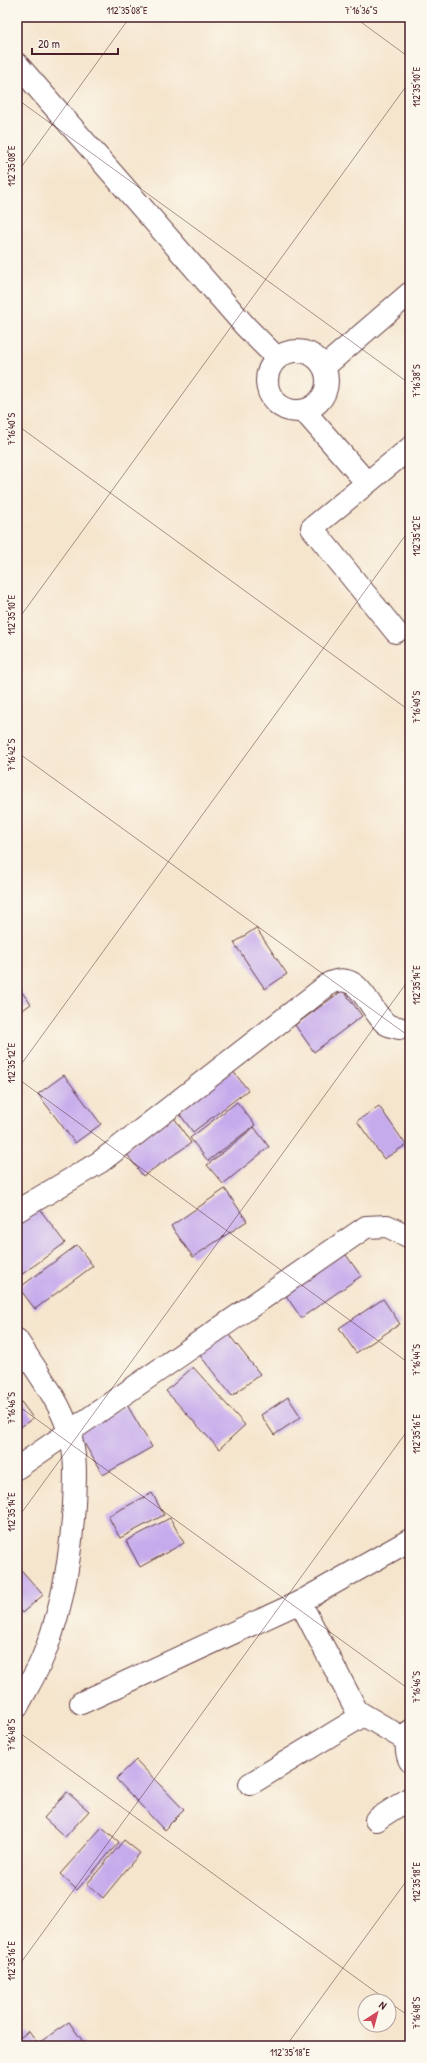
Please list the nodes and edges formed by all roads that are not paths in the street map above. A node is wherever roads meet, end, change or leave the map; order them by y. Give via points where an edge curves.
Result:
1 (17, 64) edge
2 (410, 293) edge
3 (277, 358) junction
4 (324, 367) junction
5 (304, 411) junction
6 (410, 448) edge
7 (367, 483) junction
8 (396, 632) dead end
9 (399, 1028) dead end
10 (17, 1211) edge
11 (410, 1237) edge
12 (17, 1340) edge
13 (69, 1431) junction
14 (17, 1468) edge
15 (410, 1540) edge
16 (300, 1602) junction
17 (81, 1703) dead end
18 (17, 1707) edge
19 (362, 1716) junction
20 (409, 1744) edge
21 (250, 1784) dead end
22 (410, 1798) edge
23 (376, 1820) dead end

1 - 3 street via 246,327
2 - 4 street
3 - 4 street via 289,351 302,351 315,357
3 - 5 street via 269,369 266,382 270,395 278,406 291,411
4 - 5 street via 327,380 324,394 317,404
5 - 7 street
6 - 7 street
7 - 8 street via 312,528
9 - 10 street via 385,1023 353,982 340,979 330,983 100,1162
11 - 13 street via 387,1226 366,1227
12 - 13 street via 60,1410
13 - 14 street
13 - 18 street via 75,1455 75,1474 72,1533 62,1598 40,1663
15 - 16 street
16 - 17 street
16 - 19 street via 352,1705
19 - 20 street
19 - 21 street
22 - 23 street

